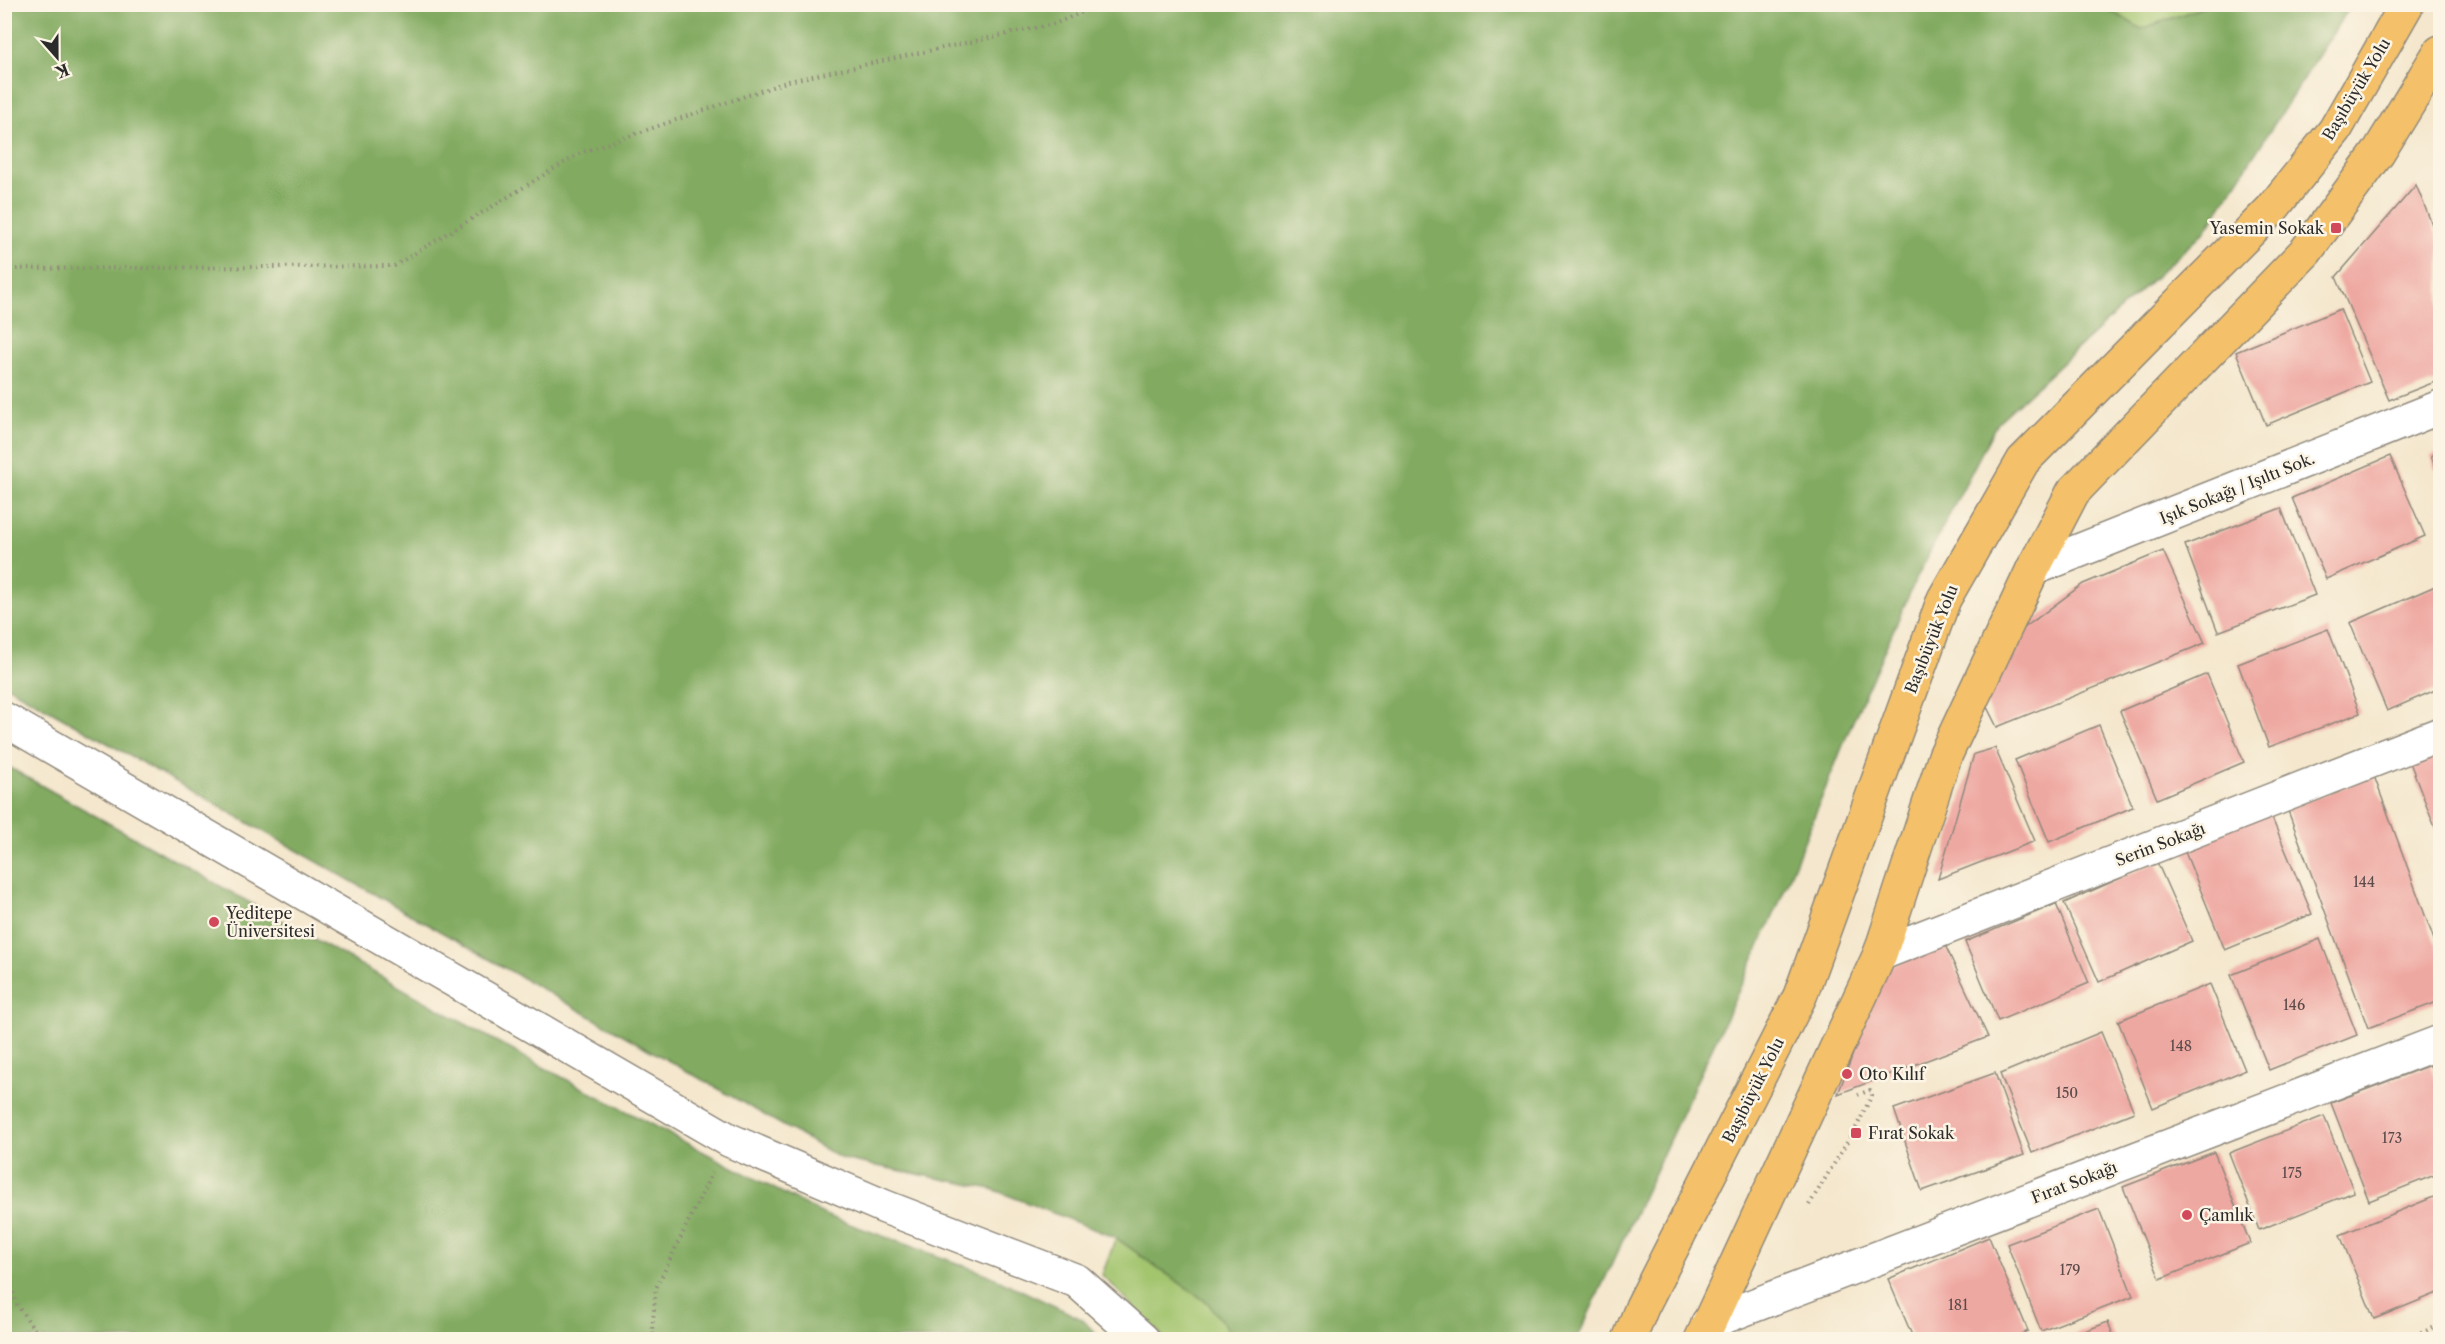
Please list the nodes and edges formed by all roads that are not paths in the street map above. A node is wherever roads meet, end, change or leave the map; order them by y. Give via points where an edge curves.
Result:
1 (2407, 4) edge
2 (2440, 52) edge
3 (2440, 407) edge
4 (2033, 569) junction
5 (4, 719) edge
6 (2440, 734) edge
7 (1880, 954) junction
8 (2440, 1042) edge
9 (1704, 1331) edge
10 (1143, 1340) edge
11 (1629, 1340) edge

1 - 11 main road, Başıbüyük Yolu via 2335,130 2271,210 2017,471 1944,599 1800,996 1642,1307
2 - 4 main road via 2378,153 2306,251 2073,492
3 - 4 street, Işık Sokağı / Işıltı Sok.
4 - 7 main road via 1945,756
5 - 10 street via 729,1140 885,1207 1077,1281
6 - 7 street, Serin Sokağı
7 - 9 main road
8 - 9 street, Fırat Sokağı

